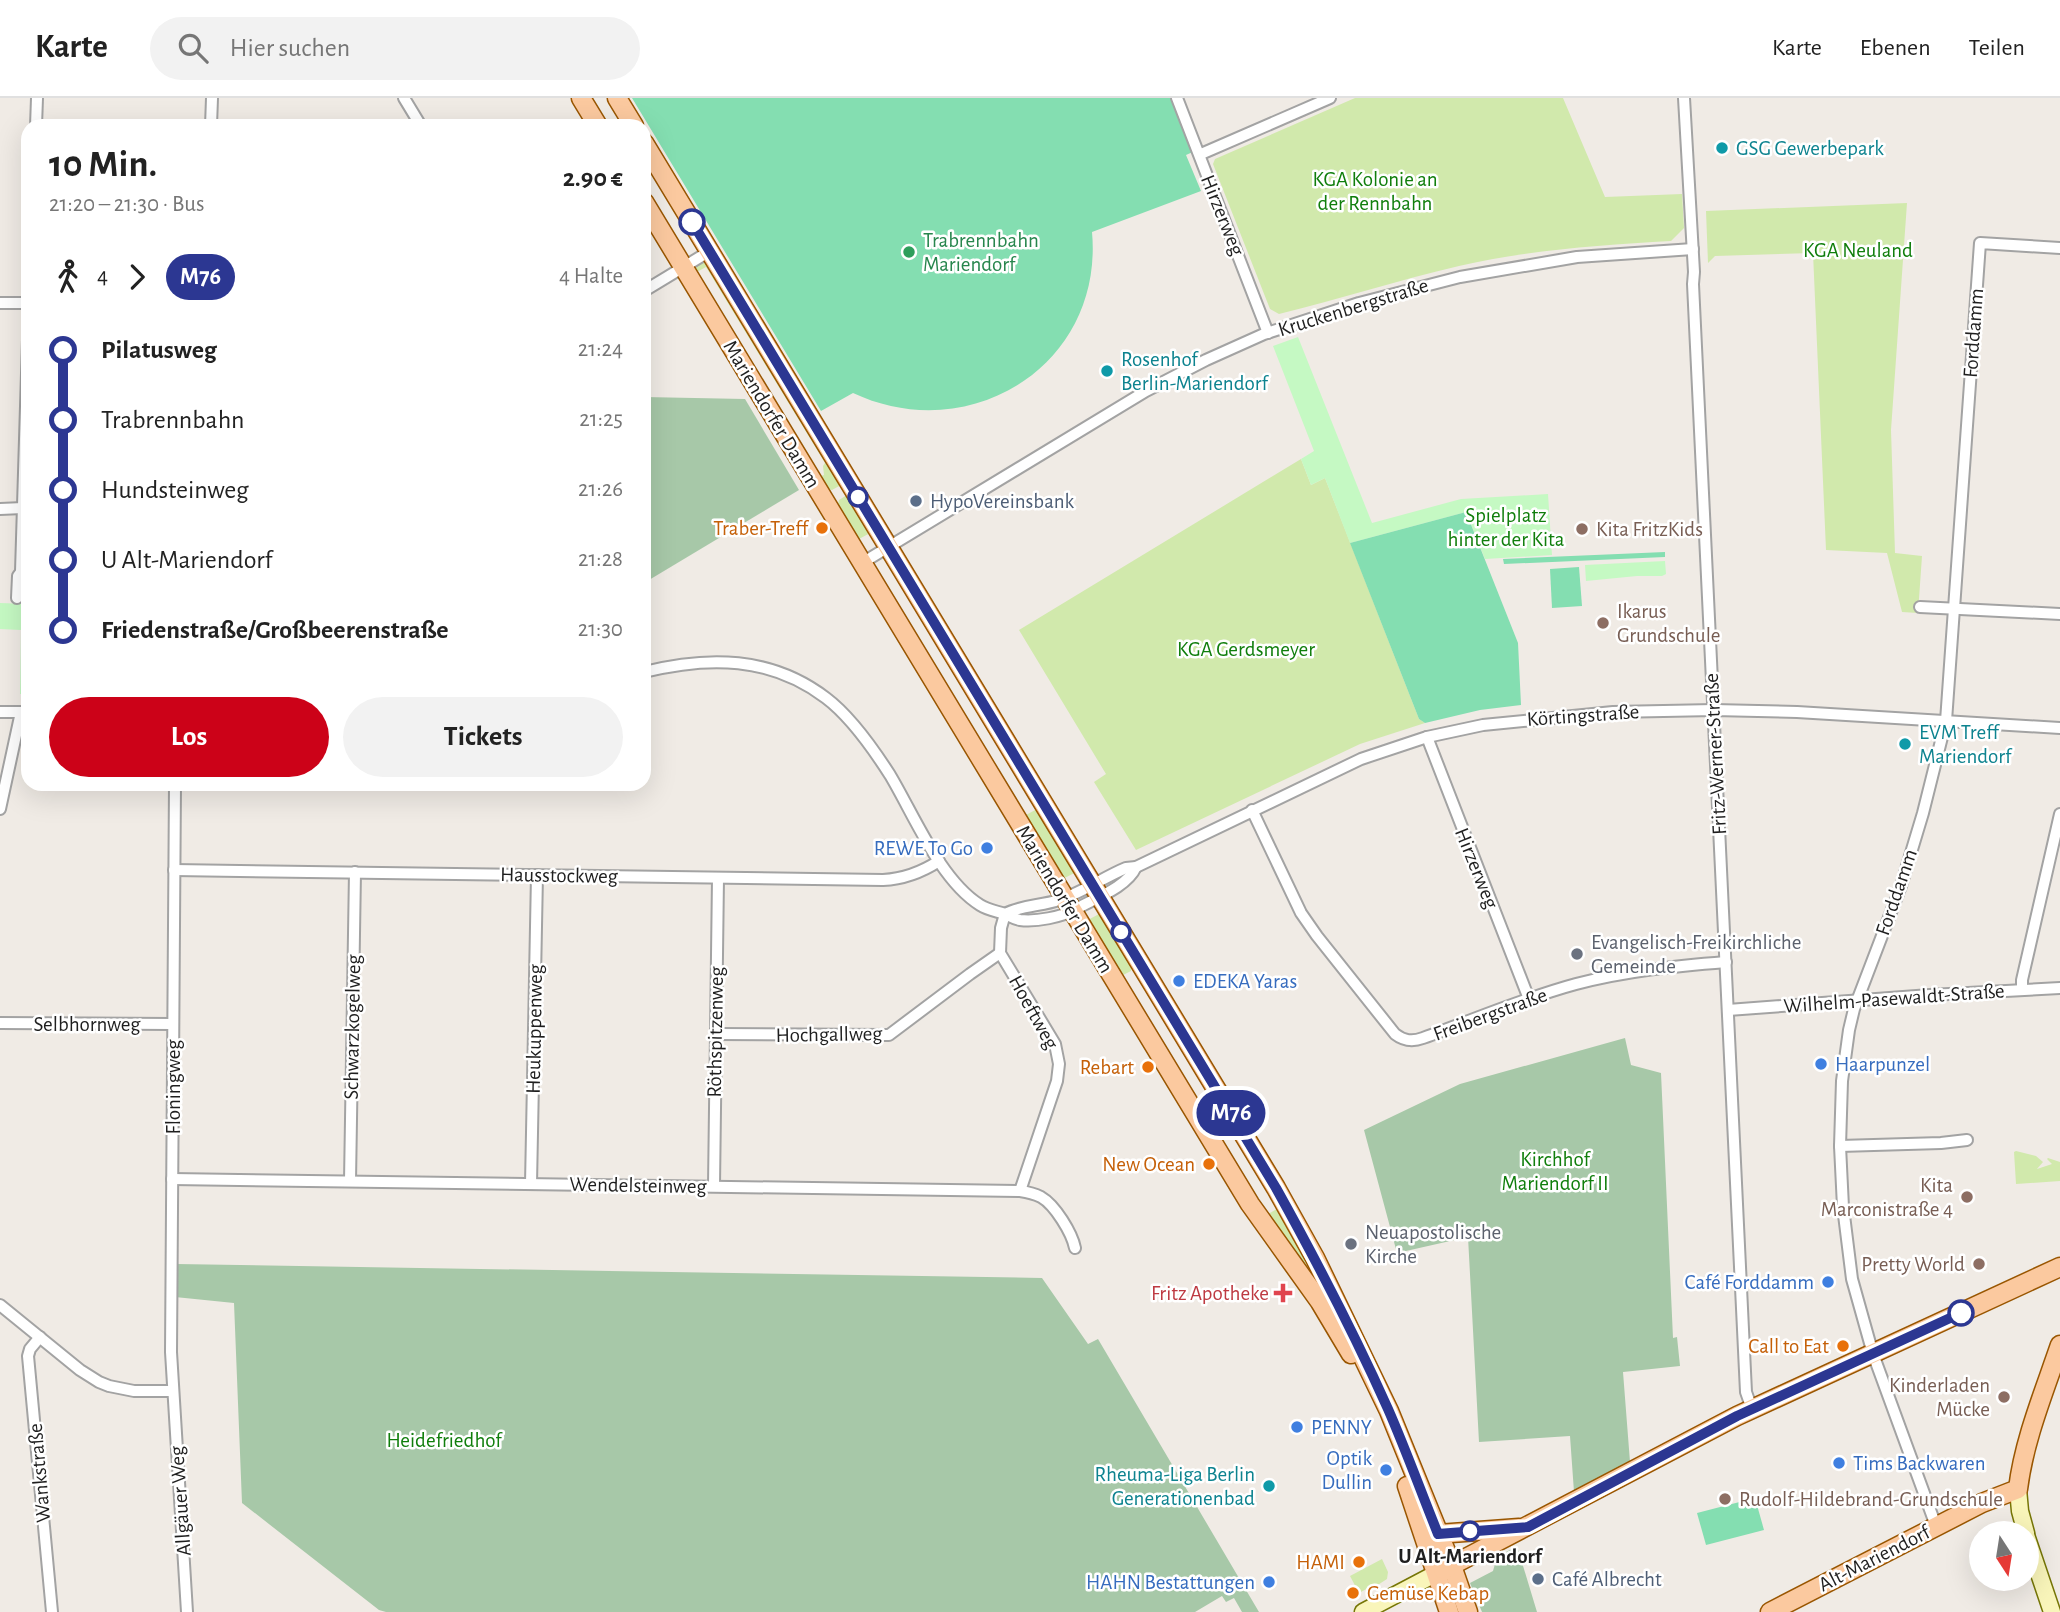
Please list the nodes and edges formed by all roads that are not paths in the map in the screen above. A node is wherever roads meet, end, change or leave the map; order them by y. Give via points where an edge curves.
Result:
1 (37, 98) edge
2 (212, 98) edge
3 (404, 98) edge
4 (581, 98) edge
5 (617, 98) edge
6 (1177, 98) edge
7 (1330, 98) edge
8 (1684, 98) edge
9 (36, 119) edge
10 (211, 119) edge
11 (417, 119) edge
12 (594, 119) edge
13 (630, 119) edge
14 (651, 154) edge
15 (1200, 154) junction
16 (651, 214) edge
17 (2060, 248) edge
18 (1693, 249) junction
19 (710, 251) junction
20 (683, 267) junction
21 (651, 287) edge
22 (0, 303) edge
23 (21, 303) edge
24 (1268, 333) junction
25 (21, 508) edge
26 (0, 509) edge
27 (888, 547) junction
28 (862, 563) junction
29 (21, 573) edge
30 (17, 597) dead end
31 (1920, 607) dead end
32 (1953, 608) junction
33 (2060, 614) edge
34 (651, 670) edge
35 (1714, 710) junction
36 (0, 712) edge
37 (21, 712) edge
38 (1946, 721) junction
39 (21, 724) edge
40 (2060, 728) edge
41 (1427, 737) junction
42 (175, 791) edge
43 (0, 809) edge
44 (1252, 810) junction
45 (2060, 814) edge
46 (940, 861) junction
47 (174, 870) junction
48 (355, 872) junction
49 (537, 875) junction
50 (718, 878) junction
51 (1096, 890) junction
52 (1068, 905) junction
53 (1005, 914) junction
54 (1000, 953) junction
55 (1726, 962) junction
56 (2060, 988) edge
57 (2022, 990) junction
58 (1529, 999) junction
59 (1857, 1000) junction
60 (1728, 1010) junction
61 (0, 1023) edge
62 (173, 1024) junction
63 (716, 1034) junction
64 (1967, 1140) dead end
65 (1840, 1146) junction
66 (172, 1179) junction
67 (350, 1181) junction
68 (531, 1184) junction
69 (714, 1186) junction
70 (1020, 1191) junction
71 (1075, 1248) dead end
72 (2060, 1267) edge
73 (0, 1305) edge
74 (40, 1337) junction
75 (2060, 1345) edge
76 (1873, 1353) junction
77 (172, 1391) junction
78 (1752, 1409) junction
79 (2018, 1489) junction
80 (2023, 1521) edge
81 (1936, 1526) junction
82 (1528, 1527) junction
83 (1438, 1534) junction
84 (1444, 1570) junction
85 (2039, 1573) edge
86 (52, 1612) edge
87 (187, 1612) edge
88 (1363, 1612) edge
89 (1449, 1612) edge
90 (1468, 1612) edge
91 (1770, 1612) edge
92 (2052, 1612) edge

1 - 9 street
2 - 10 street
3 - 11 street
4 - 12 main road
5 - 13 main road
6 - 15 street, Hirzerweg
7 - 15 street
8 - 18 street, Fritz-Werner-Straße
14 - 19 main road, Mariendorfer Damm
15 - 24 street, Hirzerweg
16 - 20 main road, Mariendorfer Damm
17 - 32 street, Forddamm via 1980,243
18 - 24 street, Kruckenbergstraße via 1591,255 1486,272 1414,288
18 - 35 street, Fritz-Werner-Straße
19 - 20 street
19 - 27 main road, Mariendorfer Damm
20 - 21 street
20 - 28 main road, Mariendorfer Damm
22 - 23 street
24 - 27 street, Kruckenbergstraße via 1146,391
25 - 26 street
27 - 28 street, Kruckenbergstraße
27 - 51 main road, Mariendorfer Damm
28 - 52 main road, Mariendorfer Damm
29 - 30 street
31 - 32 street
32 - 33 street
32 - 38 street, Forddamm
34 - 46 street via 703,661 739,662 806,684 839,709 877,756
35 - 38 street, Körtingstraße
35 - 41 street, Körtingstraße via 1523,719
35 - 55 street, Fritz-Werner-Straße
36 - 37 street
38 - 40 street, Körtingstraße
38 - 59 street, Forddamm via 1901,886
39 - 43 street
41 - 44 street, Körtingstraße via 1361,759
41 - 58 street, Hirzerweg
42 - 47 street, Floningweg
44 - 51 street, Körtingstraße via 1136,867 1132,876
44 - 58 street, Freibergstraße via 1301,913 1399,1037 1416,1041
45 - 57 street
46 - 50 street, Hausstockweg via 891,880
46 - 53 street via 970,897
47 - 48 street, Hausstockweg
47 - 62 street, Floningweg
48 - 49 street, Hausstockweg
48 - 67 street, Schwarzkogelweg
49 - 50 street, Hausstockweg
49 - 68 street, Heukuppenweg
50 - 63 street, Röthspitzenweg
51 - 52 street, Körtingstraße
51 - 83 main road, Mariendorfer Damm via 1315,1258 1389,1411
52 - 53 street, Körtingstraße via 1041,904
52 - 84 main road, Mariendorfer Damm via 1250,1204 1346,1345
53 - 54 street, Hoeftweg
54 - 63 street, Hochgallweg via 889,1035
54 - 70 street, Hoeftweg via 1055,1044 1059,1064
55 - 58 street, Freibergstraße via 1625,973
55 - 60 street, Fritz-Werner-Straße
56 - 57 street, Wilhelm-Pasewaldt-Straße
57 - 59 street, Wilhelm-Pasewaldt-Straße
59 - 60 street, Wilhelm-Pasewaldt-Straße
59 - 65 street, Forddamm via 1842,1081
60 - 78 street, Fritz-Werner-Straße via 1747,1398
61 - 62 street, Selbhornweg
62 - 66 street, Floningweg
63 - 69 street, Röthspitzenweg
64 - 65 street
65 - 76 street, Forddamm via 1852,1279
66 - 67 street, Wendelsteinweg
66 - 77 street, Floningweg
67 - 68 street, Wendelsteinweg
68 - 69 street, Wendelsteinweg
69 - 70 street, Wendelsteinweg
70 - 71 street, Wendelsteinweg via 1040,1196 1051,1205
72 - 76 main road
73 - 74 street
74 - 77 street via 80,1370 109,1386
74 - 86 street, Wankstraße via 29,1356
75 - 79 main road via 2029,1435
76 - 78 main road
76 - 81 street, Forddamm
77 - 87 street, Allgäuer Weg
78 - 82 main road
79 - 80 main road
79 - 81 main road, Alt-Mariendorf
81 - 91 main road, Alt-Mariendorf
82 - 83 main road
82 - 84 main road
83 - 84 main road, Mariendorfer Damm
84 - 88 main road
84 - 89 main road, Mariendorfer Damm
84 - 90 main road, Mariendorfer Damm
85 - 92 main road

